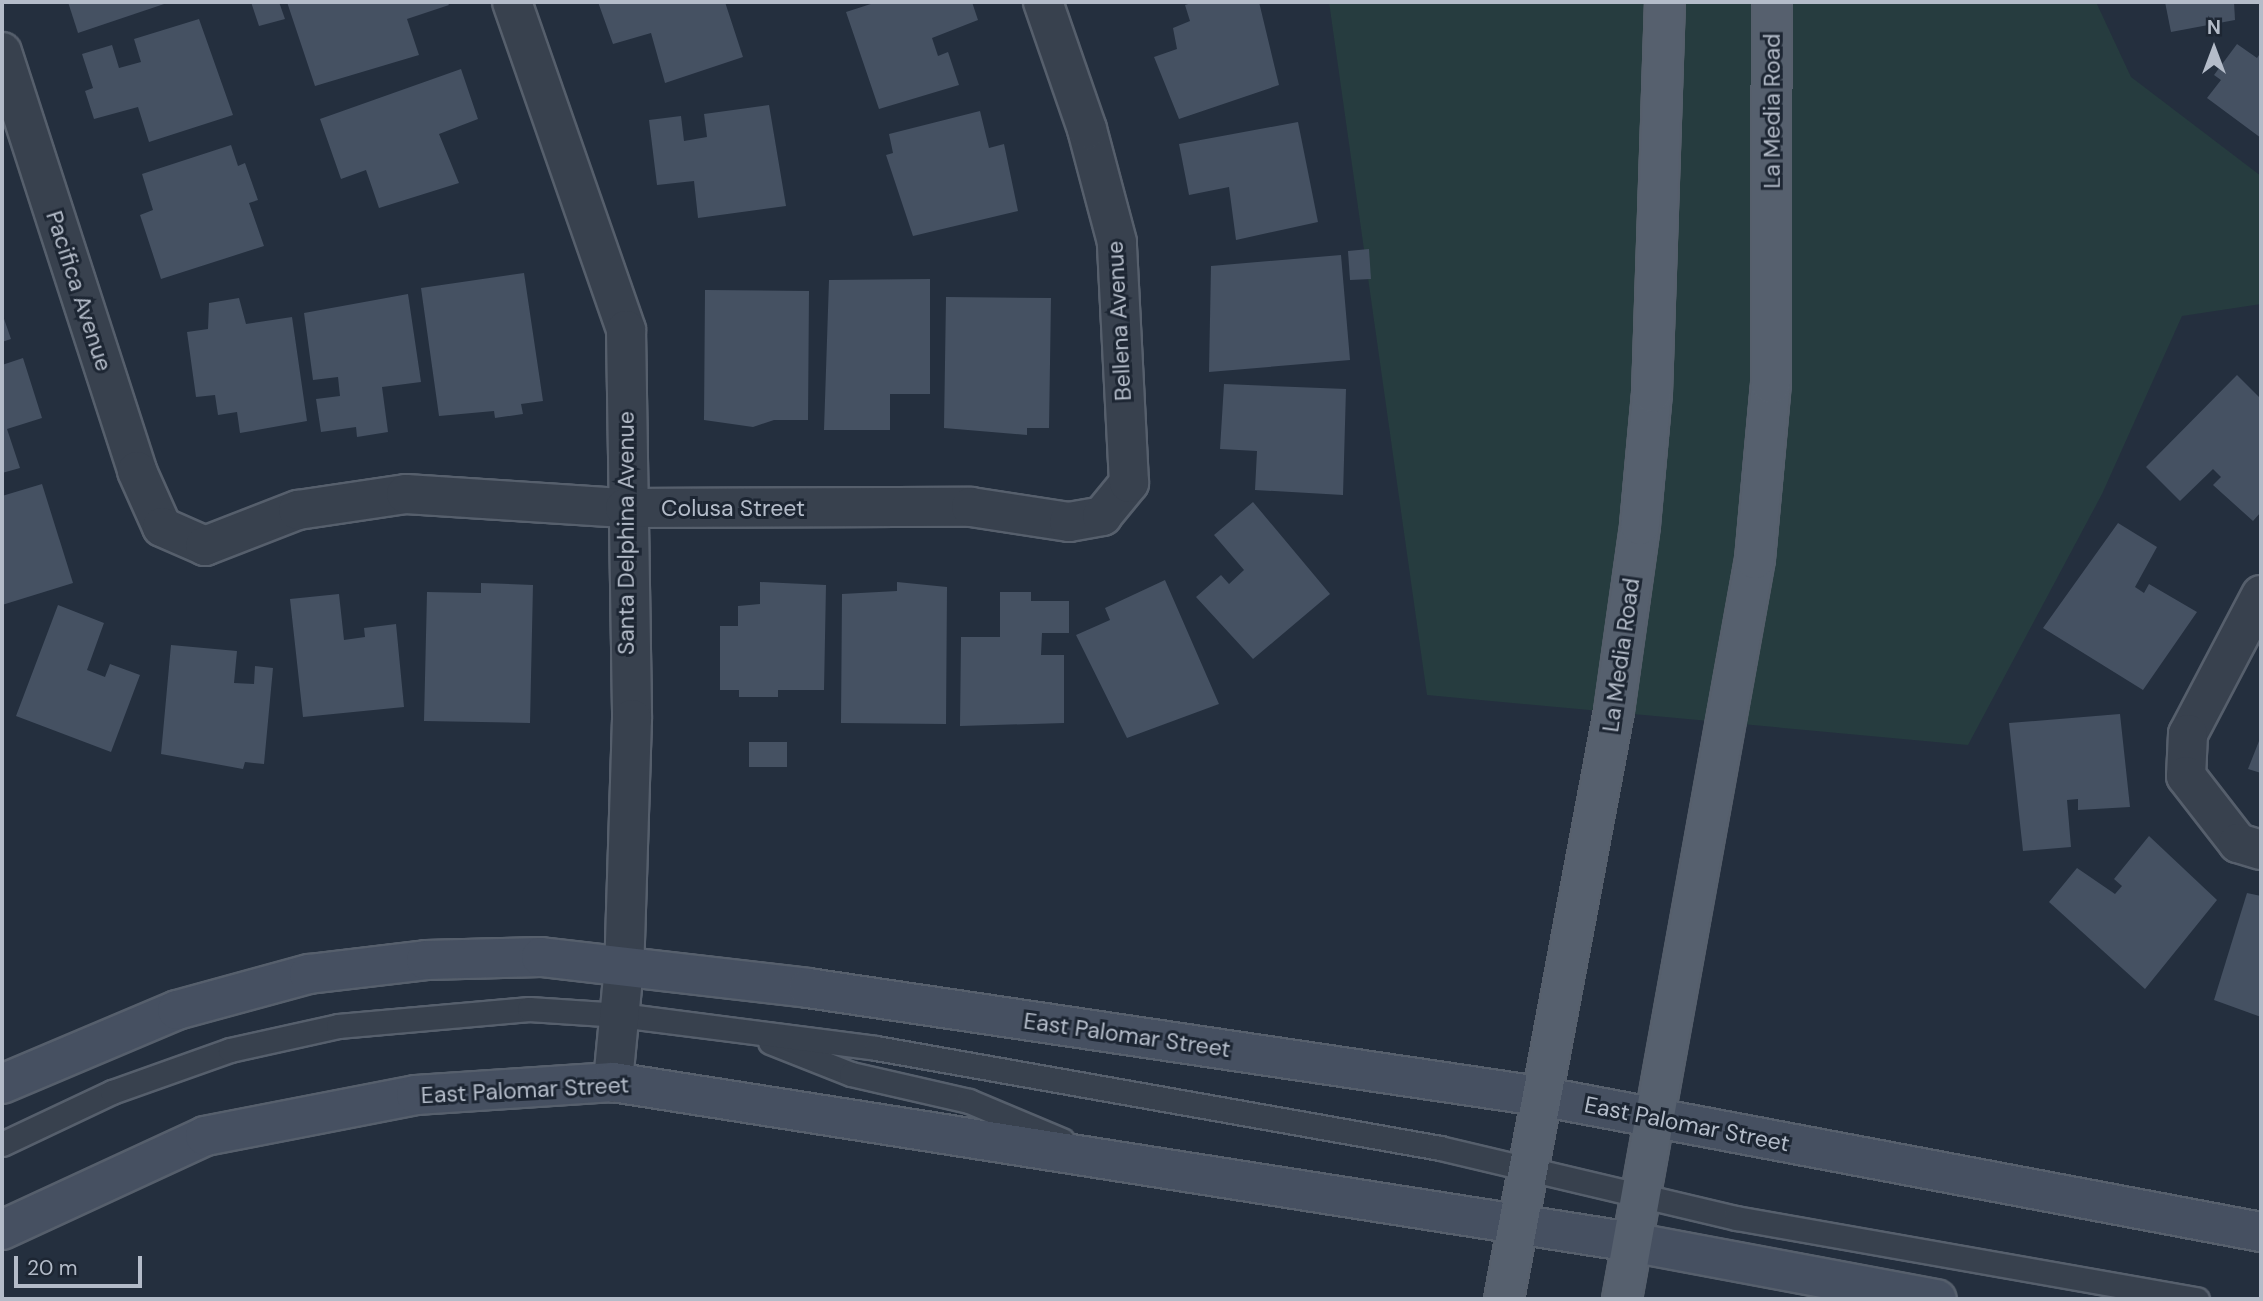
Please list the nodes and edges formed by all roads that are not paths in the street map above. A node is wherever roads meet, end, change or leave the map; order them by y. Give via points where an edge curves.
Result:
1 (512, 2) edge
2 (1043, 2) edge
3 (1665, 2) edge
4 (1772, 2) edge
5 (2, 52) edge
6 (1129, 483) joint
7 (625, 508) junction
8 (162, 527) joint
9 (2261, 595) edge
10 (2261, 850) edge
11 (624, 967) junction
12 (620, 1014) junction
13 (738, 1029) junction
14 (612, 1082) junction
15 (2, 1084) edge
16 (1545, 1097) junction
17 (1657, 1119) junction
18 (2, 1144) edge
19 (1118, 1163) junction
20 (1529, 1169) junction
21 (1641, 1196) junction
22 (1516, 1224) junction
23 (2, 1230) edge
24 (2261, 1232) edge
25 (1631, 1242) junction
26 (1504, 1299) edge
27 (1622, 1299) edge
28 (1937, 1299) edge
29 (2197, 1299) edge

1 - 7 street, Santa Delphina Avenue via 626,330
2 - 6 street, Bellena Avenue via 1087,129 1116,242
3 - 16 main road, La Media Road via 1653,379 1640,525 1615,711
4 - 17 main road, La Media Road via 1771,384 1755,559
5 - 8 street, Pacifica Avenue via 137,471
6 - 7 street, Colusa Street via 1102,516 1069,522 971,507
7 - 8 street, Colusa Street via 406,494 298,510 205,546
7 - 11 street, Santa Delphina Avenue via 632,719
9 - 10 street via 2188,734 2186,776 2238,842
11 - 12 street, Santa Delphina Avenue
11 - 15 main road, East Palomar Street via 541,957 452,960 309,974 177,1010
11 - 16 main road, East Palomar Street
12 - 13 lane
12 - 14 street, Santa Delphina Avenue
12 - 18 lane via 529,1009 324,1029 217,1054 112,1092
13 - 19 lane via 850,1074 969,1101
13 - 20 lane via 903,1052
14 - 19 main road, East Palomar Street
14 - 23 main road, East Palomar Street via 416,1095 205,1136
16 - 17 main road, East Palomar Street
16 - 20 main road, La Media Road
17 - 21 main road, La Media Road
17 - 24 main road, East Palomar Street
19 - 22 main road, East Palomar Street
20 - 21 lane
20 - 22 main road, La Media Road
21 - 25 main road, La Media Road
21 - 29 lane
22 - 25 main road, East Palomar Street
22 - 26 main road, La Media Road
25 - 27 main road, La Media Road
25 - 28 main road, East Palomar Street

